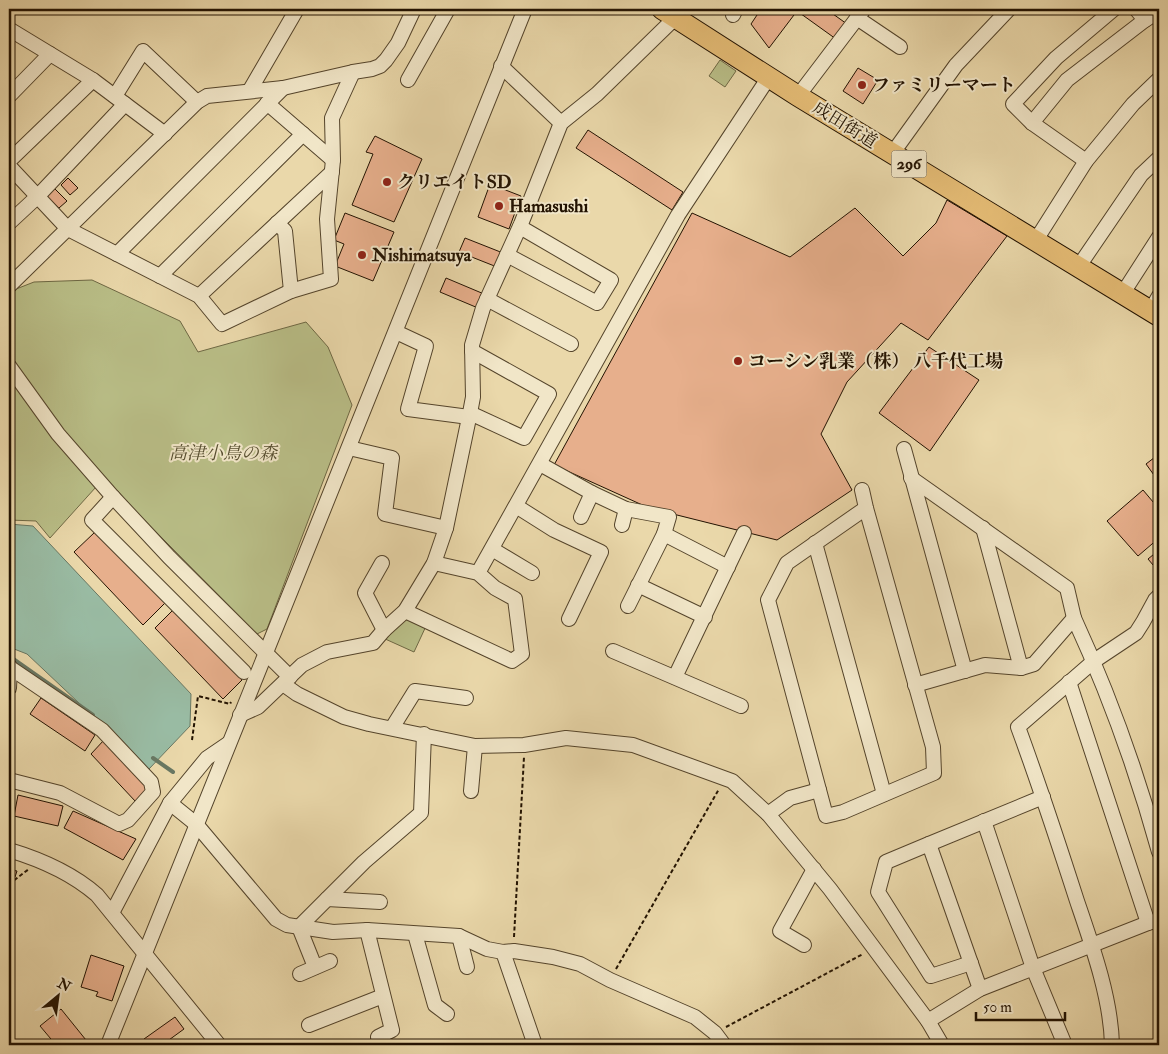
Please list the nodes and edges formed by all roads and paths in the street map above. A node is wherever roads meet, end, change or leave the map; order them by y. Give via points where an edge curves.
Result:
1 (297, 9) edge
2 (414, 9) edge
3 (448, 9) edge
4 (525, 9) edge
5 (1009, 9) edge
6 (1114, 9) edge
7 (1136, 9) edge
8 (1159, 11) edge
9 (668, 13) edge
10 (861, 13) edge
11 (1146, 20) junction
12 (9, 30) edge
13 (900, 47) dead end
14 (50, 54) junction
15 (501, 66) junction
16 (353, 72) junction
17 (769, 77) junction
18 (1159, 79) edge
19 (93, 80) junction
20 (408, 80) dead end
21 (283, 88) junction
22 (250, 90) junction
23 (9, 96) edge
24 (798, 96) junction
25 (120, 100) junction
26 (197, 102) junction
27 (267, 104) junction
28 (561, 123) junction
29 (1032, 123) junction
30 (165, 134) junction
31 (303, 134) junction
32 (892, 154) junction
33 (1159, 158) edge
34 (9, 161) edge
35 (1086, 161) junction
36 (9, 166) edge
37 (332, 166) junction
38 (37, 197) junction
39 (9, 223) edge
40 (277, 224) junction
41 (520, 227) junction
42 (68, 229) junction
43 (1159, 238) edge
44 (1036, 240) junction
45 (117, 254) junction
46 (507, 255) junction
47 (1079, 266) junction
48 (160, 276) junction
49 (9, 286) edge
50 (292, 291) junction
51 (1122, 293) junction
52 (199, 296) junction
53 (487, 299) junction
54 (1156, 308) edge
55 (396, 332) junction
56 (571, 344) dead end
57 (472, 351) junction
58 (9, 366) edge
59 (470, 415) junction
60 (349, 448) junction
61 (904, 449) dead end
62 (540, 464) junction
63 (911, 478) junction
64 (862, 490) dead end
65 (592, 493) junction
66 (113, 497) junction
67 (516, 506) junction
68 (626, 508) junction
69 (866, 508) junction
70 (582, 517) dead end
71 (622, 526) dead end
72 (446, 528) junction
73 (983, 528) junction
74 (744, 533) dead end
75 (664, 534) junction
76 (815, 544) junction
77 (492, 549) junction
78 (382, 563) dead end
79 (434, 563) junction
80 (728, 567) junction
81 (478, 573) junction
82 (532, 573) dead end
83 (638, 585) junction
84 (1159, 596) edge
85 (628, 606) dead end
86 (405, 611) junction
87 (705, 617) junction
88 (1074, 618) junction
89 (569, 619) dead end
90 (384, 630) junction
91 (613, 651) dead end
92 (265, 654) junction
93 (1094, 661) junction
94 (9, 667) edge
95 (1021, 668) junction
96 (965, 671) junction
97 (244, 672) dead end
98 (675, 677) junction
99 (286, 680) junction
100 (1069, 682) junction
101 (915, 685) junction
102 (9, 688) edge
103 (235, 697) dead end
104 (466, 698) dead end
105 (741, 706) dead end
106 (240, 715) junction
107 (392, 728) junction
108 (424, 734) junction
109 (192, 740) dead end
110 (229, 743) junction
111 (524, 745) junction
112 (475, 746) junction
113 (726, 778) junction
114 (9, 780) edge
115 (819, 790) junction
116 (472, 791) dead end
117 (884, 794) junction
118 (1043, 797) junction
119 (170, 803) junction
120 (768, 814) junction
121 (984, 821) junction
122 (196, 824) junction
123 (929, 844) junction
124 (9, 850) edge
125 (1159, 852) edge
126 (40, 862) junction
127 (814, 869) junction
128 (9, 884) edge
129 (327, 899) junction
130 (380, 902) dead end
131 (112, 913) junction
132 (1154, 922) edge
133 (299, 927) junction
134 (367, 930) junction
135 (414, 934) junction
136 (459, 936) junction
137 (804, 945) dead end
138 (1092, 945) junction
139 (874, 948) junction
140 (508, 951) junction
141 (145, 954) junction
142 (330, 961) dead end
143 (971, 963) junction
144 (315, 967) junction
145 (467, 967) dead end
146 (1033, 968) junction
147 (300, 974) dead end
148 (610, 980) junction
149 (980, 989) junction
150 (383, 996) junction
151 (447, 1014) dead end
152 (928, 1021) junction
153 (308, 1026) dead end
154 (715, 1033) junction
155 (378, 1037) dead end
156 (108, 1045) edge
157 (219, 1045) edge
158 (535, 1045) edge
159 (724, 1045) edge
160 (942, 1045) edge
161 (1064, 1045) edge
162 (1112, 1045) edge

1 - 22 street
2 - 16 street via 386,60 372,69
3 - 20 street
4 - 15 street
5 - 32 street via 956,65
6 - 29 street via 1056,58 1013,104
7 - 11 street
8 - 11 street
9 - 17 highway, 成田街道 / 296
9 - 28 street via 597,94
10 - 13 street
10 - 24 street
11 - 29 street via 1067,80
12 - 14 street
14 - 19 street
14 - 23 street
15 - 28 street
15 - 55 street
16 - 21 street
16 - 37 street via 332,118
17 - 24 highway, 成田街道 / 296
17 - 62 street via 678,215
18 - 35 street via 1133,104
19 - 25 street
19 - 34 street
21 - 22 street
21 - 27 street
22 - 26 street via 207,96
24 - 32 highway, 成田街道 / 296
25 - 26 street via 143,51
25 - 30 street
25 - 38 street
26 - 30 street
27 - 31 street
27 - 45 street
28 - 41 street
29 - 35 street
30 - 42 street
31 - 37 street
31 - 48 street
32 - 44 highway, 成田街道 / 296
33 - 47 street via 1141,174
35 - 44 street
36 - 38 street
37 - 40 street
37 - 50 street via 327,219 331,279
38 - 39 street
38 - 42 street
40 - 50 street via 285,231
40 - 52 street
41 - 46 street
41 - 46 street via 611,280 597,303
42 - 45 street
42 - 49 street
43 - 51 street
44 - 47 highway, 成田街道 / 296
45 - 48 street
46 - 53 street
47 - 51 highway, 成田街道 / 296
48 - 52 street
50 - 52 street via 222,324
51 - 54 highway, 成田街道 / 296
53 - 56 street
53 - 57 street
55 - 59 street via 426,346 408,409
55 - 60 street
57 - 59 street
57 - 59 street via 549,394 524,438
58 - 66 street via 58,434
59 - 72 street
60 - 72 street via 392,458 385,514
60 - 92 street
61 - 63 street
62 - 65 street
62 - 67 street
63 - 73 street
63 - 96 street
64 - 69 street
65 - 68 street
65 - 70 street
66 - 92 street
66 - 97 street via 92,520
67 - 77 street
67 - 89 street via 554,530 601,552
68 - 71 street
68 - 75 street via 669,517
69 - 76 street
69 - 101 street
72 - 79 street
73 - 88 street via 1067,588
73 - 95 street
74 - 80 street
75 - 80 street
75 - 83 street
76 - 115 street via 787,563 768,600
76 - 117 street
77 - 81 street
77 - 82 street
78 - 90 street via 366,593
79 - 81 street
79 - 86 street
80 - 87 street
81 - 86 street via 515,599 522,654 512,660
83 - 85 street
83 - 87 street
84 - 93 street via 1136,633
86 - 90 street
87 - 98 street
88 - 93 street
88 - 95 street via 1034,664
90 - 99 street via 373,643 327,652 302,665
91 - 98 street
92 - 99 street
92 - 106 street
93 - 100 street
93 - 125 street via 1144,797
94 - 102 street
94 - 114 street via 102,730 151,782 153,792 128,820 119,824 60,793
95 - 96 street via 985,665
96 - 101 street
98 - 105 street
99 - 106 street via 258,707
99 - 107 street via 297,694 344,717
100 - 118 street via 1018,727
100 - 132 street
101 - 117 street via 933,747 934,774
103 - 109 path via 230,704 198,696
104 - 107 street via 415,691
106 - 110 street
107 - 108 street
108 - 112 street
108 - 129 street via 421,813
110 - 119 street via 207,758
110 - 122 street
111 - 112 street
111 - 113 street via 566,738 633,745
111 - 140 path
112 - 116 street
113 - 120 street
113 - 148 path
115 - 117 street via 826,816
115 - 120 street via 790,798
118 - 121 street
118 - 138 street
119 - 122 street
119 - 131 street
120 - 127 street
121 - 123 street
121 - 146 street
122 - 133 street via 276,919
122 - 141 street
123 - 143 street
123 - 143 street via 886,862 878,892 931,976
124 - 126 street
126 - 128 path
126 - 131 street via 88,887
127 - 137 street via 780,931
127 - 139 street
129 - 130 street
129 - 133 street
131 - 141 street
132 - 138 street
133 - 134 street via 333,932
133 - 144 street
134 - 135 street
134 - 150 street
135 - 136 street
135 - 151 street via 436,1005
136 - 140 street via 487,949
136 - 145 street
138 - 146 street
138 - 162 street via 1112,1023
139 - 152 street
139 - 154 path
140 - 148 street via 580,964
140 - 158 street
141 - 156 street
141 - 157 street
142 - 144 street
143 - 149 street
144 - 147 street
146 - 149 street
146 - 161 street
148 - 154 street via 695,1017
149 - 152 street
150 - 153 street
150 - 155 street via 392,1030
152 - 160 street
154 - 159 street

